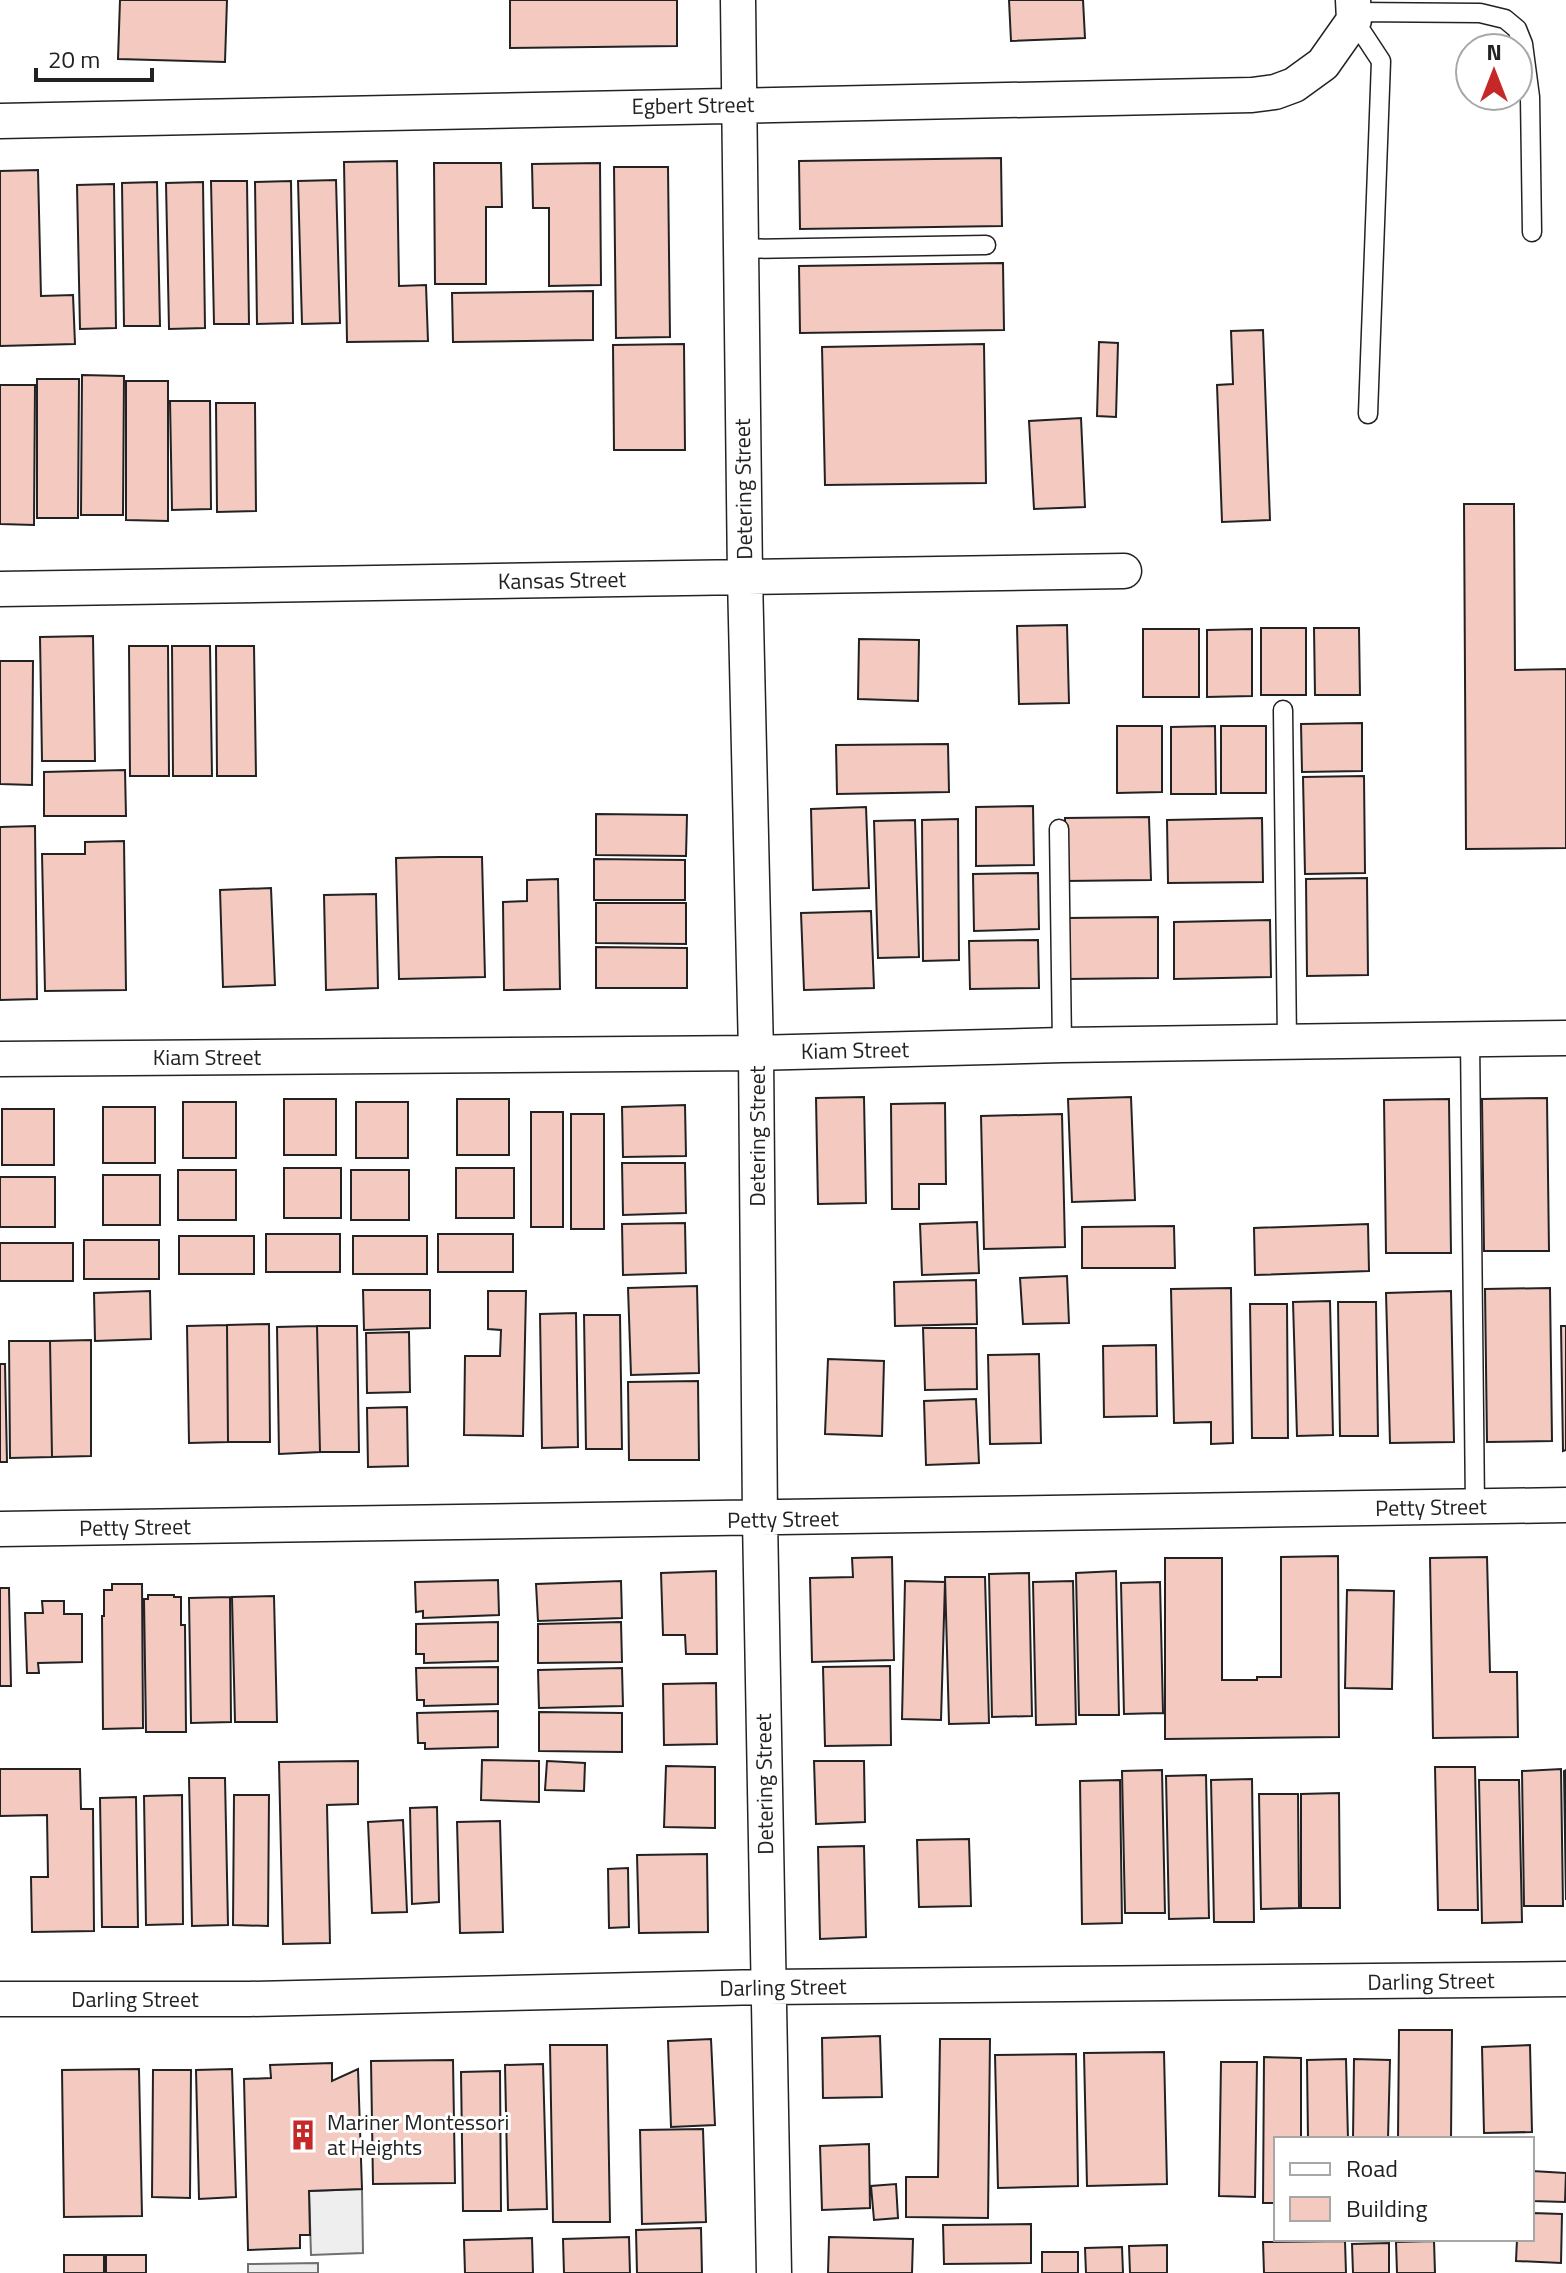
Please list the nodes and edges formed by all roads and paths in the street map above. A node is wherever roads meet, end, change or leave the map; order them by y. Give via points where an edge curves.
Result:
1 (738, 0) edge
2 (1353, 11) edge
3 (740, 104) junction
4 (0, 121) edge
5 (1532, 232) dead end
6 (986, 245) dead end
7 (739, 249) junction
8 (1368, 414) dead end
9 (1124, 571) dead end
10 (745, 577) junction
11 (0, 589) edge
12 (1283, 710) dead end
13 (1059, 829) dead end
14 (1566, 1038) edge
15 (1470, 1039) junction
16 (1287, 1042) junction
17 (1062, 1045) junction
18 (756, 1053) junction
19 (0, 1059) edge
20 (1566, 1505) edge
21 (1475, 1507) junction
22 (760, 1519) junction
23 (0, 1529) edge
24 (1566, 1979) edge
25 (768, 1987) junction
26 (0, 1999) edge
27 (774, 2273) edge

1 - 3 street, Detering Street
2 - 3 street, Egbert Street via 1329,56 1309,77 1275,92
2 - 5 lane via 1480,13 1505,19 1517,29 1530,97
2 - 8 lane via 1381,61
3 - 4 street, Egbert Street
3 - 7 street, Detering Street
6 - 7 lane
7 - 10 street, Detering Street
9 - 10 street, Kansas Street
10 - 11 street, Kansas Street
10 - 18 street, Detering Street
12 - 16 lane
13 - 17 lane
14 - 15 street, Kiam Street
15 - 16 street, Kiam Street
15 - 21 lane
16 - 17 street, Kiam Street
17 - 18 street, Kiam Street
18 - 19 street, Kiam Street
18 - 22 street, Detering Street
20 - 21 street, Petty Street
21 - 22 street, Petty Street
22 - 23 street, Petty Street
22 - 25 street, Detering Street
24 - 25 street, Darling Street
25 - 26 street, Darling Street
25 - 27 street, Detering Street

